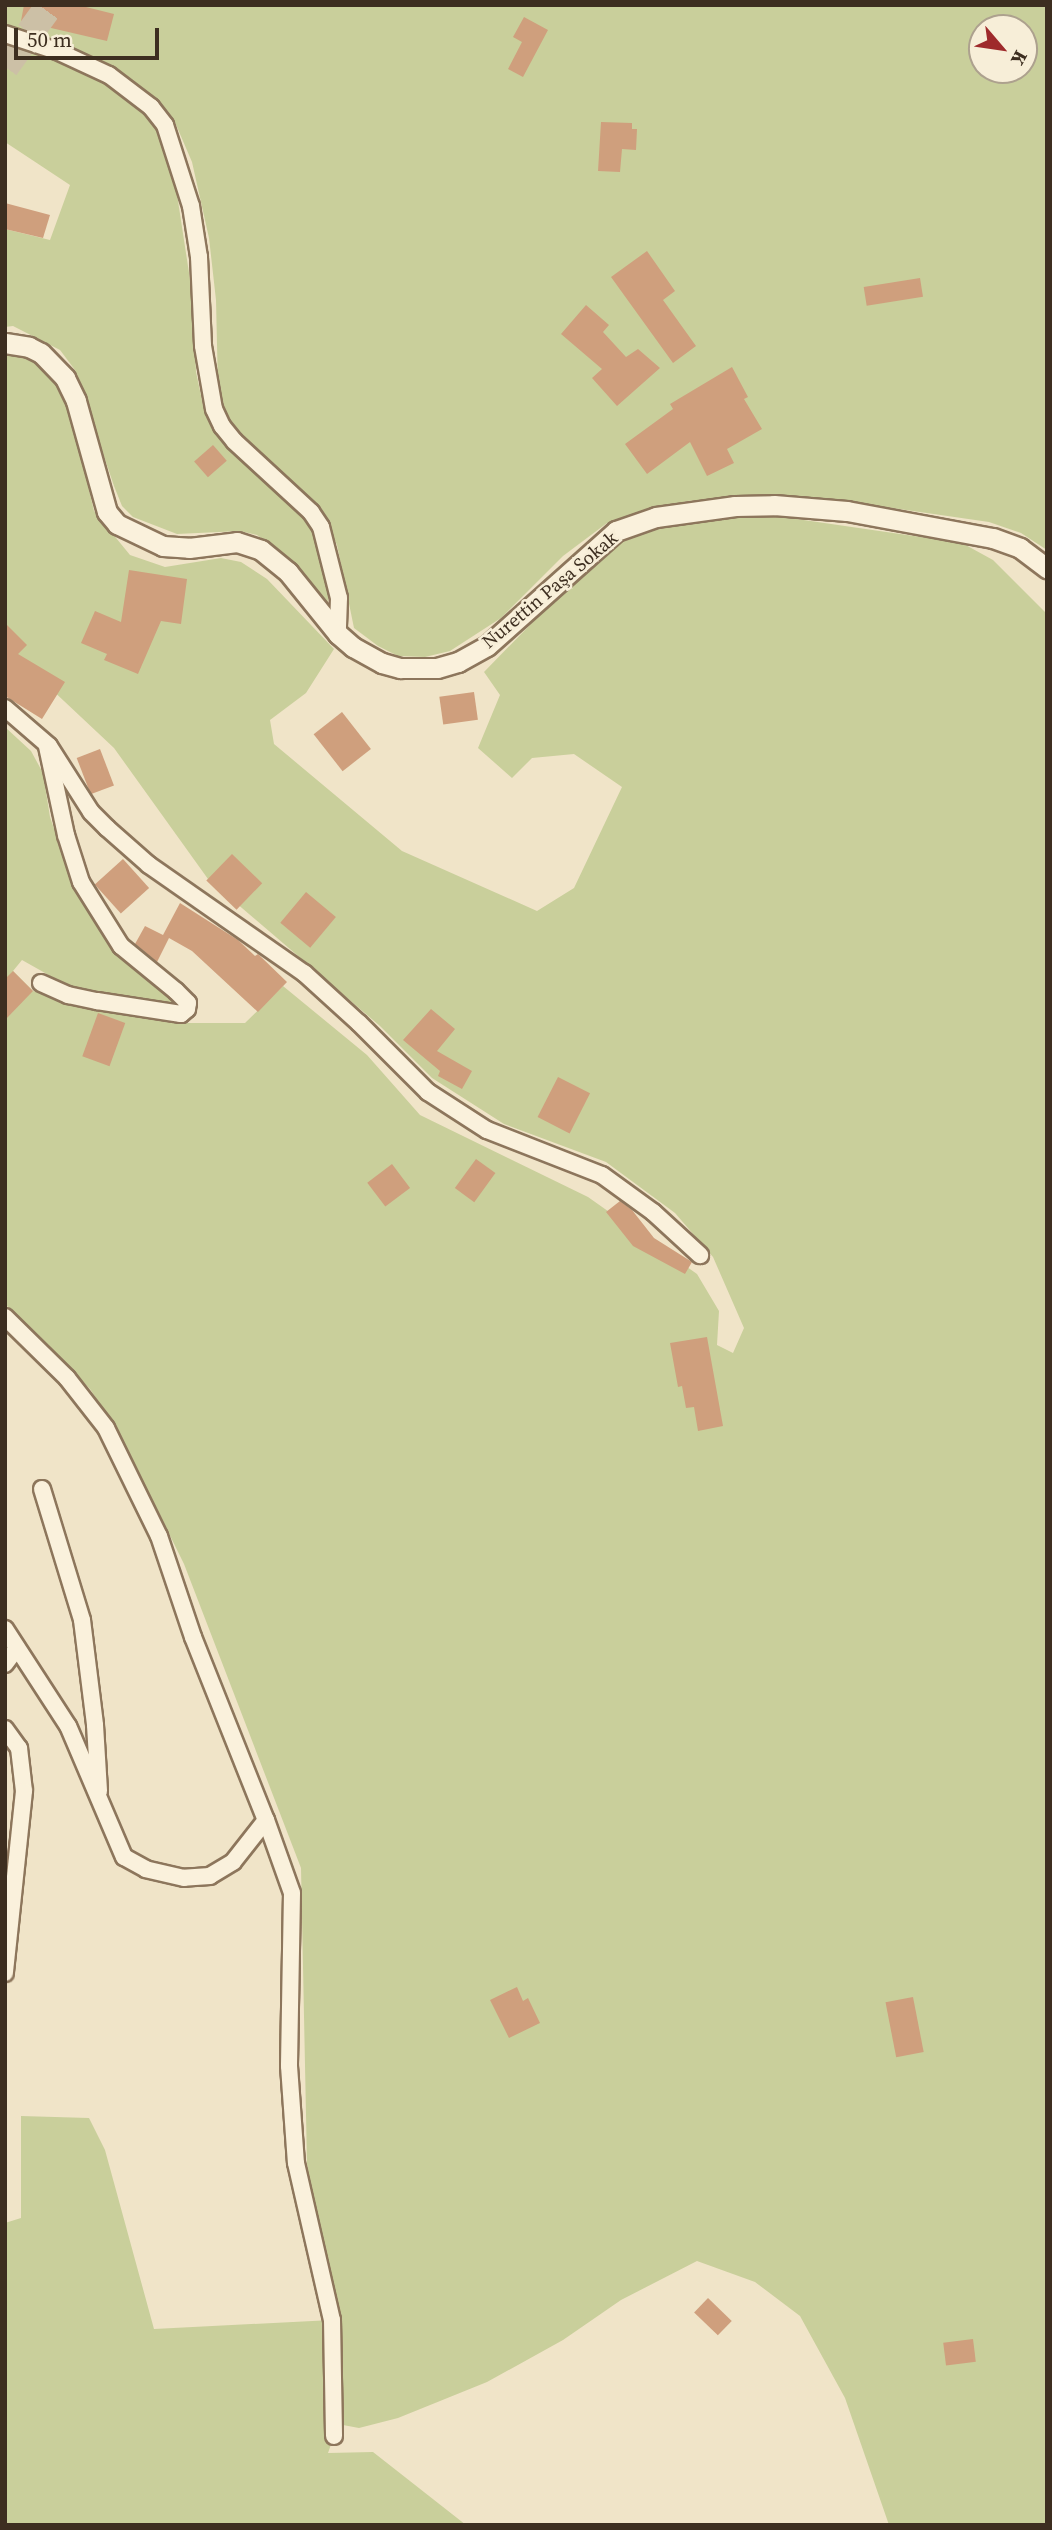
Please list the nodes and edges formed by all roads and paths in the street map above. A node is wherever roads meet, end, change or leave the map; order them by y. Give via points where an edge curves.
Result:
1 (5, 34) edge
2 (5, 343) edge
3 (1047, 568) edge
4 (338, 634) junction
5 (5, 708) edge
6 (47, 743) junction
7 (41, 983) dead end
8 (700, 1255) dead end
9 (5, 1317) edge
10 (42, 1489) dead end
11 (5, 1629) edge
12 (18, 1648) junction
13 (5, 1664) edge
14 (5, 1729) edge
15 (100, 1803) junction
16 (266, 1820) junction
17 (5, 1973) edge
18 (334, 2436) dead end

1 - 4 street via 109,75 151,107 165,125 191,205 214,409 234,441 311,512 321,527 339,598
2 - 4 street, Nurettin Paşa Sokak via 41,352 65,378 76,401 107,512 117,524 163,547 237,542 261,550 288,572
3 - 4 street, Nurettin Paşa Sokak via 1020,548 963,532 847,511 735,506 656,517 616,531 516,623 458,662 437,668 400,667 364,655
5 - 6 street
6 - 7 street via 81,882 121,946 188,1003 181,1014 68,995
6 - 8 street via 91,812 107,828 149,865 304,973 428,1092 486,1130 602,1175 653,1212
9 - 16 street via 67,1378 121,1454 159,1536 193,1637
10 - 15 street via 82,1620
11 - 12 street
12 - 13 street
12 - 15 street via 68,1726
14 - 17 street via 19,1748 24,1791
15 - 16 street via 124,1857 146,1869 184,1878 210,1876 233,1862
16 - 18 street via 292,1893 289,2066 296,2163 332,2320

